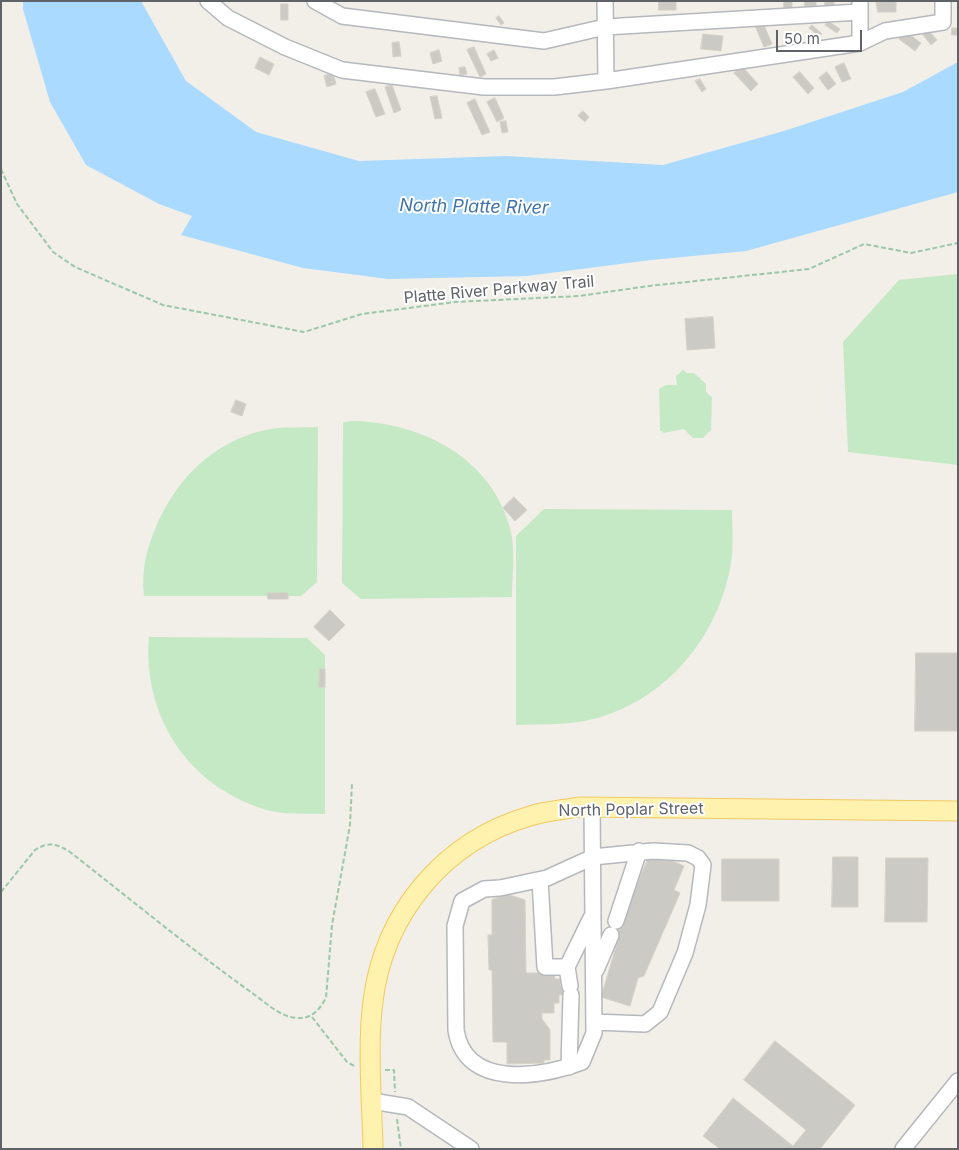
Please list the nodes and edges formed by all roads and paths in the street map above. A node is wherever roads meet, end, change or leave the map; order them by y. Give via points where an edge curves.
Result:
1 (208, 1) edge
2 (315, 1) edge
3 (605, 1) edge
4 (943, 1) edge
5 (860, 6) edge
6 (604, 27) junction
7 (860, 43) junction
8 (606, 81) junction
9 (1, 169) edge
10 (958, 242) edge
11 (352, 783) dead end
12 (592, 807) junction
13 (958, 810) edge
14 (639, 851) junction
15 (593, 857) junction
16 (540, 880) junction
17 (1, 892) edge
18 (593, 915) junction
19 (567, 967) junction
20 (594, 976) junction
21 (312, 1017) junction
22 (594, 1022) junction
23 (569, 1067) junction
24 (372, 1069) junction
25 (394, 1070) dead end
26 (958, 1081) edge
27 (372, 1101) junction
28 (373, 1149) edge
29 (471, 1149) edge
30 (903, 1149) edge

1 - 8 street via 228,18 342,70 484,87 554,87
2 - 6 street via 342,16 544,41
3 - 6 street
4 - 7 street via 943,22 885,31
5 - 6 street
5 - 7 street
6 - 8 street
7 - 8 street
9 - 10 path, Platte River Parkway Trail via 23,212 53,252 75,268 163,305 304,332 362,314 455,302 579,296 809,269 864,244 911,253
11 - 21 path via 350,826 332,925 326,998
12 - 13 main road, North Poplar Street
12 - 15 street
12 - 24 main road, North Poplar Street via 530,816 488,833 450,858 422,885 394,927 379,968 373,1003
14 - 15 street
14 - 20 street via 614,928
14 - 22 street via 688,853 698,858 702,865 698,905 685,953 660,1012 645,1024
15 - 16 street
15 - 18 street
16 - 19 street via 545,967
16 - 23 street via 484,889 462,901 455,926 458,1042 465,1054 492,1074 528,1074
17 - 21 path via 35,850 57,844 276,1010 288,1017
18 - 19 street
18 - 20 street
19 - 23 street via 570,991
20 - 22 street
21 - 24 path via 347,1062
22 - 23 street via 594,1033 582,1062
24 - 25 path
24 - 27 main road, North Poplar Street
26 - 30 street
27 - 28 main road, North Poplar Street
27 - 29 street via 408,1107

